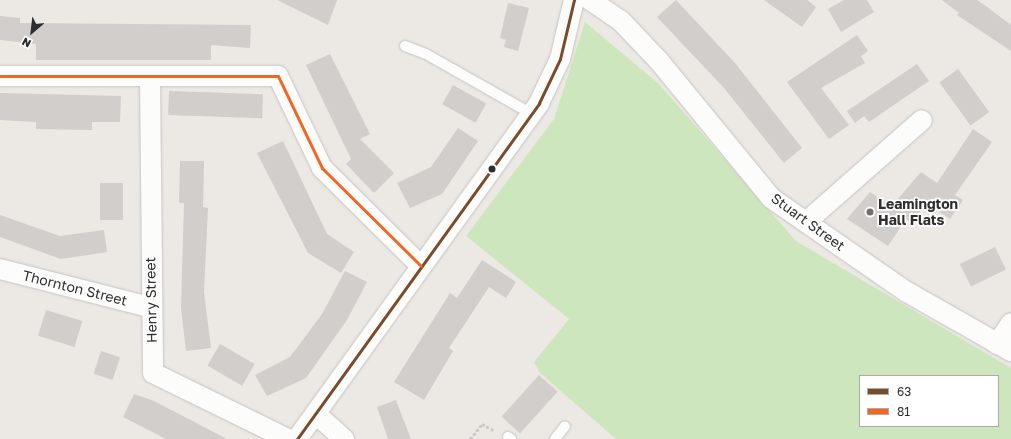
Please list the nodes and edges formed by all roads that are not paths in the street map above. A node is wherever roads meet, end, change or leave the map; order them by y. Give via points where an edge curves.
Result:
1 (574, 0) edge
2 (590, 0) edge
3 (405, 46) dead end
4 (0, 76) edge
5 (150, 77) junction
6 (532, 114) junction
7 (922, 120) dead end
8 (806, 222) junction
9 (422, 266) junction
10 (0, 269) edge
11 (150, 307) junction
12 (1011, 323) edge
13 (1004, 347) edge
14 (316, 414) junction
15 (565, 426) dead end
16 (288, 439) edge
17 (297, 439) edge
18 (344, 439) edge
19 (555, 439) edge

1 - 6 street via 560,59
2 - 8 street, Stuart Street via 621,21 659,61 772,198
3 - 6 lane via 426,54
4 - 5 street
5 - 9 street via 278,76 322,168
5 - 11 street, Henry Street
6 - 9 street
7 - 8 street
8 - 13 street, Stuart Street via 907,292
9 - 14 street
10 - 11 street, Thornton Street
11 - 16 street, Henry Street via 153,373
12 - 13 street
14 - 17 street
14 - 18 street
15 - 19 lane

